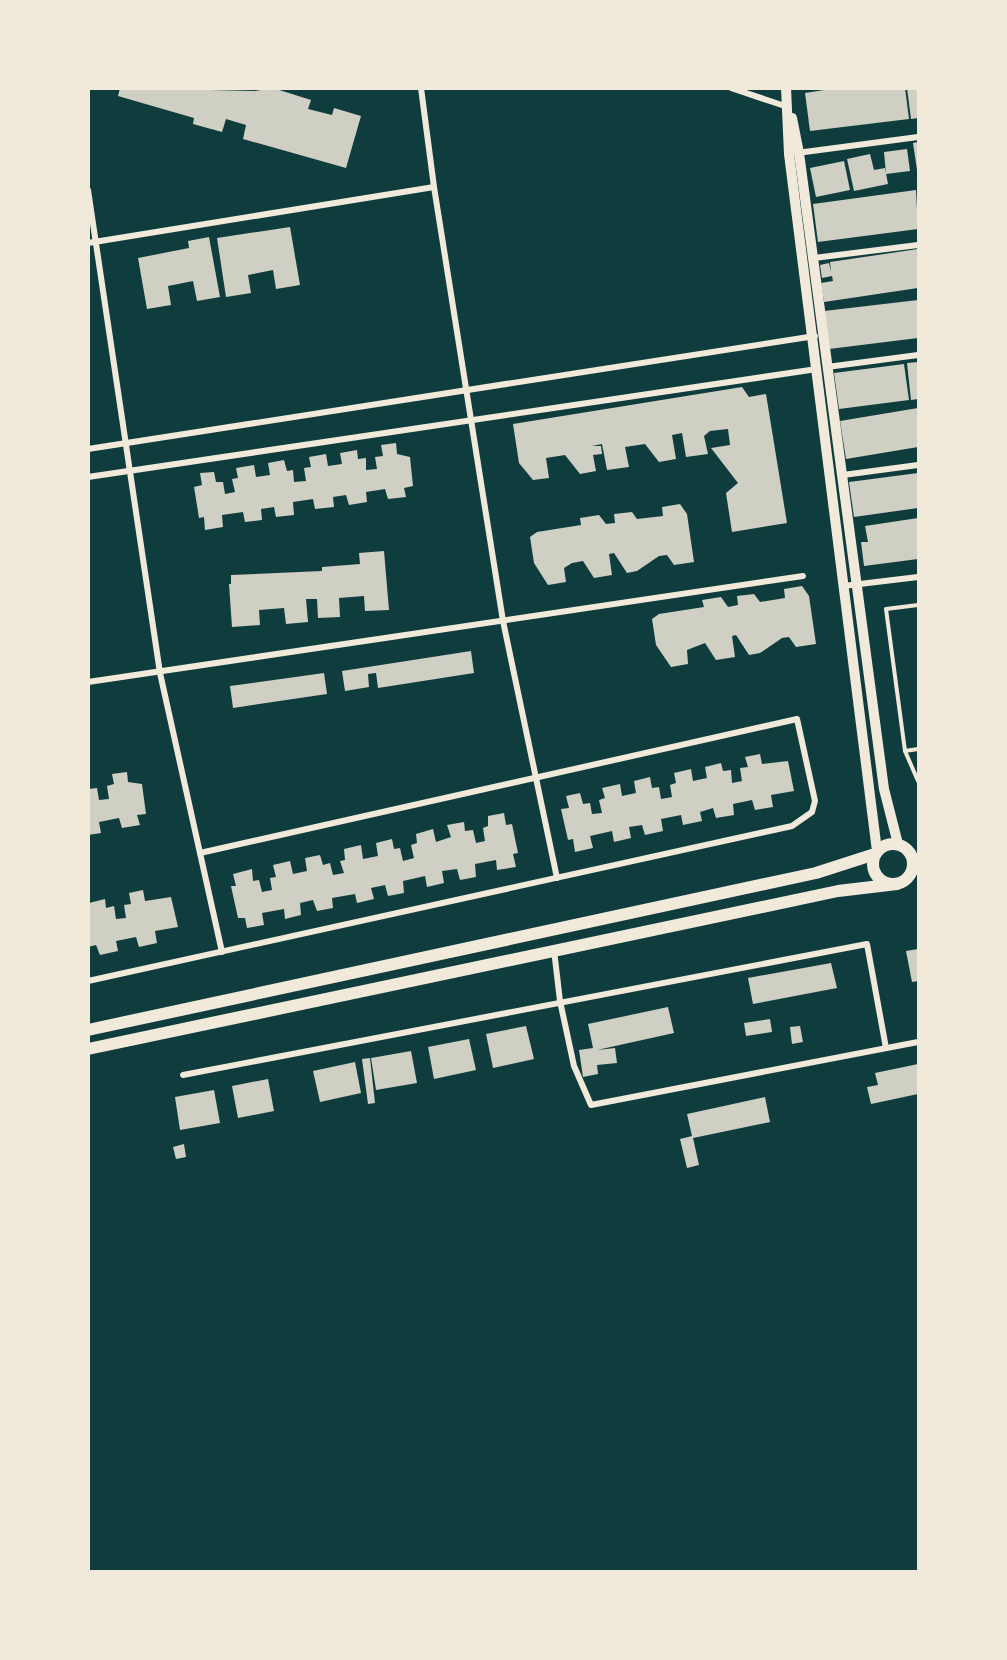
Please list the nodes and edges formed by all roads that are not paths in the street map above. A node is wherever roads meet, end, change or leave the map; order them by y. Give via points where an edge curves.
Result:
1 (421, 88) edge
2 (731, 88) edge
3 (786, 88) edge
4 (788, 107) junction
5 (918, 137) edge
6 (794, 154) junction
7 (434, 187) junction
8 (88, 190) edge
9 (96, 242) junction
10 (88, 243) edge
11 (918, 245) edge
12 (814, 258) junction
13 (816, 276) junction
14 (804, 278) junction
15 (824, 334) junction
16 (811, 336) junction
17 (918, 355) edge
18 (828, 367) junction
19 (816, 369) junction
20 (466, 390) junction
21 (471, 420) junction
22 (127, 443) junction
23 (88, 449) edge
24 (918, 465) edge
25 (131, 470) junction
26 (843, 475) junction
27 (88, 477) edge
28 (803, 576) dead end
29 (918, 577) edge
30 (858, 584) junction
31 (843, 586) junction
32 (503, 621) junction
33 (160, 673) junction
34 (88, 682) edge
35 (536, 777) junction
36 (908, 847) edge
37 (876, 853) junction
38 (200, 854) junction
39 (914, 876) edge
40 (557, 878) junction
41 (897, 884) junction
42 (554, 951) junction
43 (222, 952) junction
44 (88, 981) edge
45 (560, 1001) junction
46 (88, 1030) edge
47 (918, 1042) edge
48 (886, 1048) junction
49 (88, 1049) edge
50 (183, 1075) dead end

1 - 7 street
2 - 4 street
3 - 4 street
4 - 6 street
5 - 6 street
6 - 12 street
6 - 14 street
7 - 9 street
7 - 20 street
8 - 9 street
9 - 10 street
9 - 22 street
11 - 12 street
12 - 13 street
13 - 14 street
13 - 15 street
14 - 16 street
15 - 16 street
15 - 18 street
16 - 19 street
16 - 20 street
17 - 18 street
18 - 19 street
18 - 26 street
19 - 21 street
19 - 31 street
20 - 21 street
20 - 22 street
21 - 25 street
21 - 32 street
22 - 23 street
22 - 25 street
24 - 26 street
25 - 27 street
25 - 33 street
26 - 30 street
28 - 32 street
29 - 30 street
30 - 31 street
30 - 36 street via 884,789
31 - 37 street
32 - 33 street
32 - 35 street
33 - 34 street
33 - 38 street
35 - 38 street
35 - 40 street
35 - 40 street via 797,719 810,769 815,801 812,813 792,826
36 - 37 main road via 887,844
36 - 39 main road
37 - 41 main road via 873,867 879,878
37 - 46 main road via 816,873
38 - 43 street
39 - 41 main road
40 - 43 street
41 - 42 main road via 838,891
42 - 45 street
42 - 49 main road
43 - 44 street
45 - 48 street via 574,1066 591,1105
45 - 48 street via 867,944
45 - 50 street
47 - 48 street

